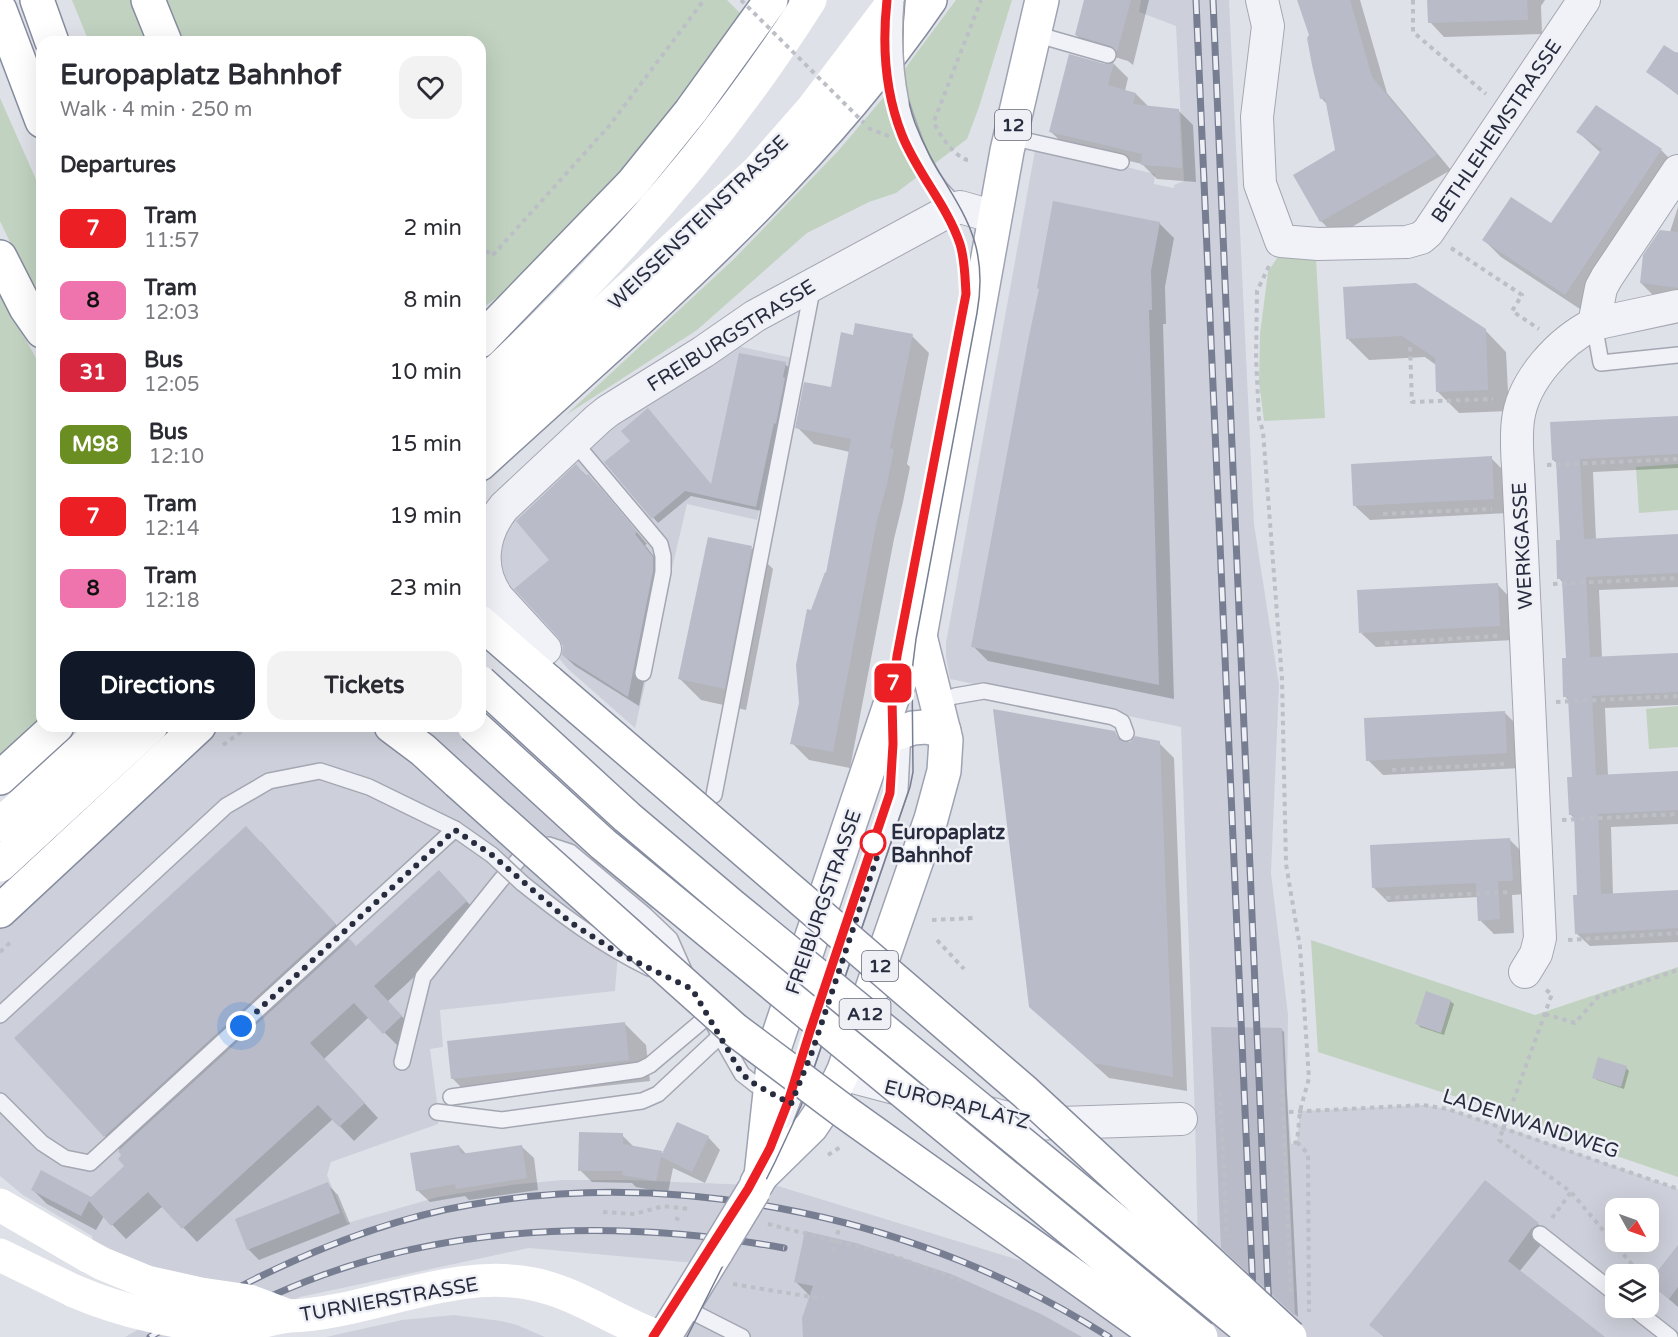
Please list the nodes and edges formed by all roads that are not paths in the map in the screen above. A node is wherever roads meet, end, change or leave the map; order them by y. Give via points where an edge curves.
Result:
1 (37, 0) edge
2 (148, 0) edge
3 (771, 0) edge
4 (810, 0) edge
5 (895, 0) edge
6 (930, 0) edge
7 (1042, 0) edge
8 (1262, 0) edge
9 (1584, 0) edge
10 (0, 10) edge
11 (1035, 34) junction
12 (50, 36) edge
13 (163, 36) edge
14 (1108, 55) dead end
15 (36, 106) edge
16 (1010, 137) junction
17 (1121, 162) dead end
18 (1678, 171) edge
19 (960, 207) junction
20 (995, 217) junction
21 (0, 257) edge
22 (813, 285) junction
23 (1678, 306) edge
24 (36, 322) edge
25 (1594, 324) junction
26 (486, 335) edge
27 (1678, 356) edge
28 (486, 381) edge
29 (486, 420) edge
30 (574, 442) junction
31 (486, 458) edge
32 (486, 542) edge
33 (486, 573) edge
34 (490, 631) edge
35 (920, 636) junction
36 (545, 649) dead end
37 (643, 673) dead end
38 (486, 688) edge
39 (940, 717) junction
40 (50, 732) edge
41 (101, 732) edge
42 (144, 732) edge
43 (197, 732) edge
44 (481, 732) edge
45 (1126, 733) dead end
46 (891, 735) junction
47 (413, 738) edge
48 (0, 778) edge
49 (714, 795) dead end
50 (0, 825) edge
51 (455, 830) junction
52 (0, 865) edge
53 (0, 911) edge
54 (1525, 972) dead end
55 (692, 989) junction
56 (0, 1015) edge
57 (708, 1016) junction
58 (720, 1036) junction
59 (402, 1062) dead end
60 (842, 1074) junction
61 (451, 1097) dead end
62 (780, 1098) junction
63 (0, 1101) edge
64 (437, 1112) dead end
65 (1181, 1119) dead end
66 (757, 1183) junction
67 (0, 1205) edge
68 (1539, 1234) road end
69 (0, 1255) edge
70 (1605, 1285) edge
71 (683, 1307) junction
72 (288, 1316) junction
73 (1646, 1318) edge
74 (1297, 1322) edge
75 (659, 1337) edge
76 (664, 1337) edge
77 (742, 1337) edge
78 (1160, 1337) edge
79 (1201, 1337) edge
80 (1257, 1337) edge
81 (1670, 1337) edge

1 - 12 main road
2 - 13 main road
3 - 26 main road via 691,111 632,184
4 - 28 main road, WEISSENSTEINSTRASSE via 759,78 669,192 556,315
5 - 19 lane, bridge via 896,76 914,145 929,173
5 - 29 main road, WEISSENSTEINSTRASSE via 813,108 757,172
6 - 31 main road via 862,91 769,196
7 - 11 main road, FREIBURGSTRASSE / 12
8 - 9 street, BETHLEHEMSTRASSE via 1268,26 1257,117 1260,184 1281,241 1318,244 1407,242 1428,232
10 - 15 main road
11 - 14 lane
11 - 16 main road, FREIBURGSTRASSE / 12
16 - 17 lane
16 - 20 main road, FREIBURGSTRASSE / 12
18 - 25 street via 1607,277
19 - 20 street
19 - 22 street, FREIBURGSTRASSE
20 - 35 main road, FREIBURGSTRASSE / 12
21 - 24 main road
22 - 30 street, FREIBURGSTRASSE via 755,316 608,411
22 - 49 lane
23 - 25 street
25 - 27 lane via 1602,363
25 - 54 street, WERKGASSE via 1576,334 1550,358 1521,406 1517,429 1538,891 1538,946
30 - 32 street, FREIBURGSTRASSE via 504,507
30 - 37 lane via 660,544 663,572
33 - 36 street, FREIBURGSTRASSE via 492,590
34 - 74 main road, bridge
35 - 39 main road, FREIBURGSTRASSE / 12
35 - 46 main road, FREIBURGSTRASSE / 12 via 892,699
38 - 80 main road, A12, bridge via 627,817 731,905
39 - 45 lane via 955,696 984,691 1113,717 1122,722
39 - 46 main road via 926,728
39 - 60 main road, FREIBURGSTRASSE / 12 via 946,740 945,771
40 - 48 main road
41 - 50 main road
42 - 52 main road
43 - 53 main road
44 - 79 main road, A12, bridge via 603,844
46 - 62 main road, FREIBURGSTRASSE / 12 via 780,1029 775,1046
47 - 78 main road, bridge via 566,881 734,1029
51 - 55 lane, bridge via 492,855 570,922 618,953
51 - 56 lane via 369,787 321,771 269,781 226,806
51 - 63 lane via 90,1163 65,1158 42,1143
55 - 57 lane
55 - 59 lane via 670,939 645,915 570,852 538,847 520,858 423,977
57 - 58 lane
57 - 61 lane via 640,1070
58 - 62 lane via 742,1074
58 - 64 lane via 658,1094 642,1101 502,1120
60 - 65 street, EUROPAPLATZ via 1030,1125
60 - 66 main road, FREIBURGSTRASSE / 12 via 811,1127
62 - 66 main road, FREIBURGSTRASSE / 12
66 - 71 main road, FREIBURGSTRASSE / 12, bridge
67 - 72 main road, TURNIERSTRASSE, bridge via 103,1264 147,1282 249,1301
68 - 70 lane
69 - 72 main road, TURNIERSTRASSE, bridge via 74,1291 127,1310 168,1319 234,1326
71 - 76 main road, FREIBURGSTRASSE / 12
71 - 77 lane
72 - 75 main road, TURNIERSTRASSE via 356,1307 459,1283 500,1281 554,1289
73 - 81 lane

